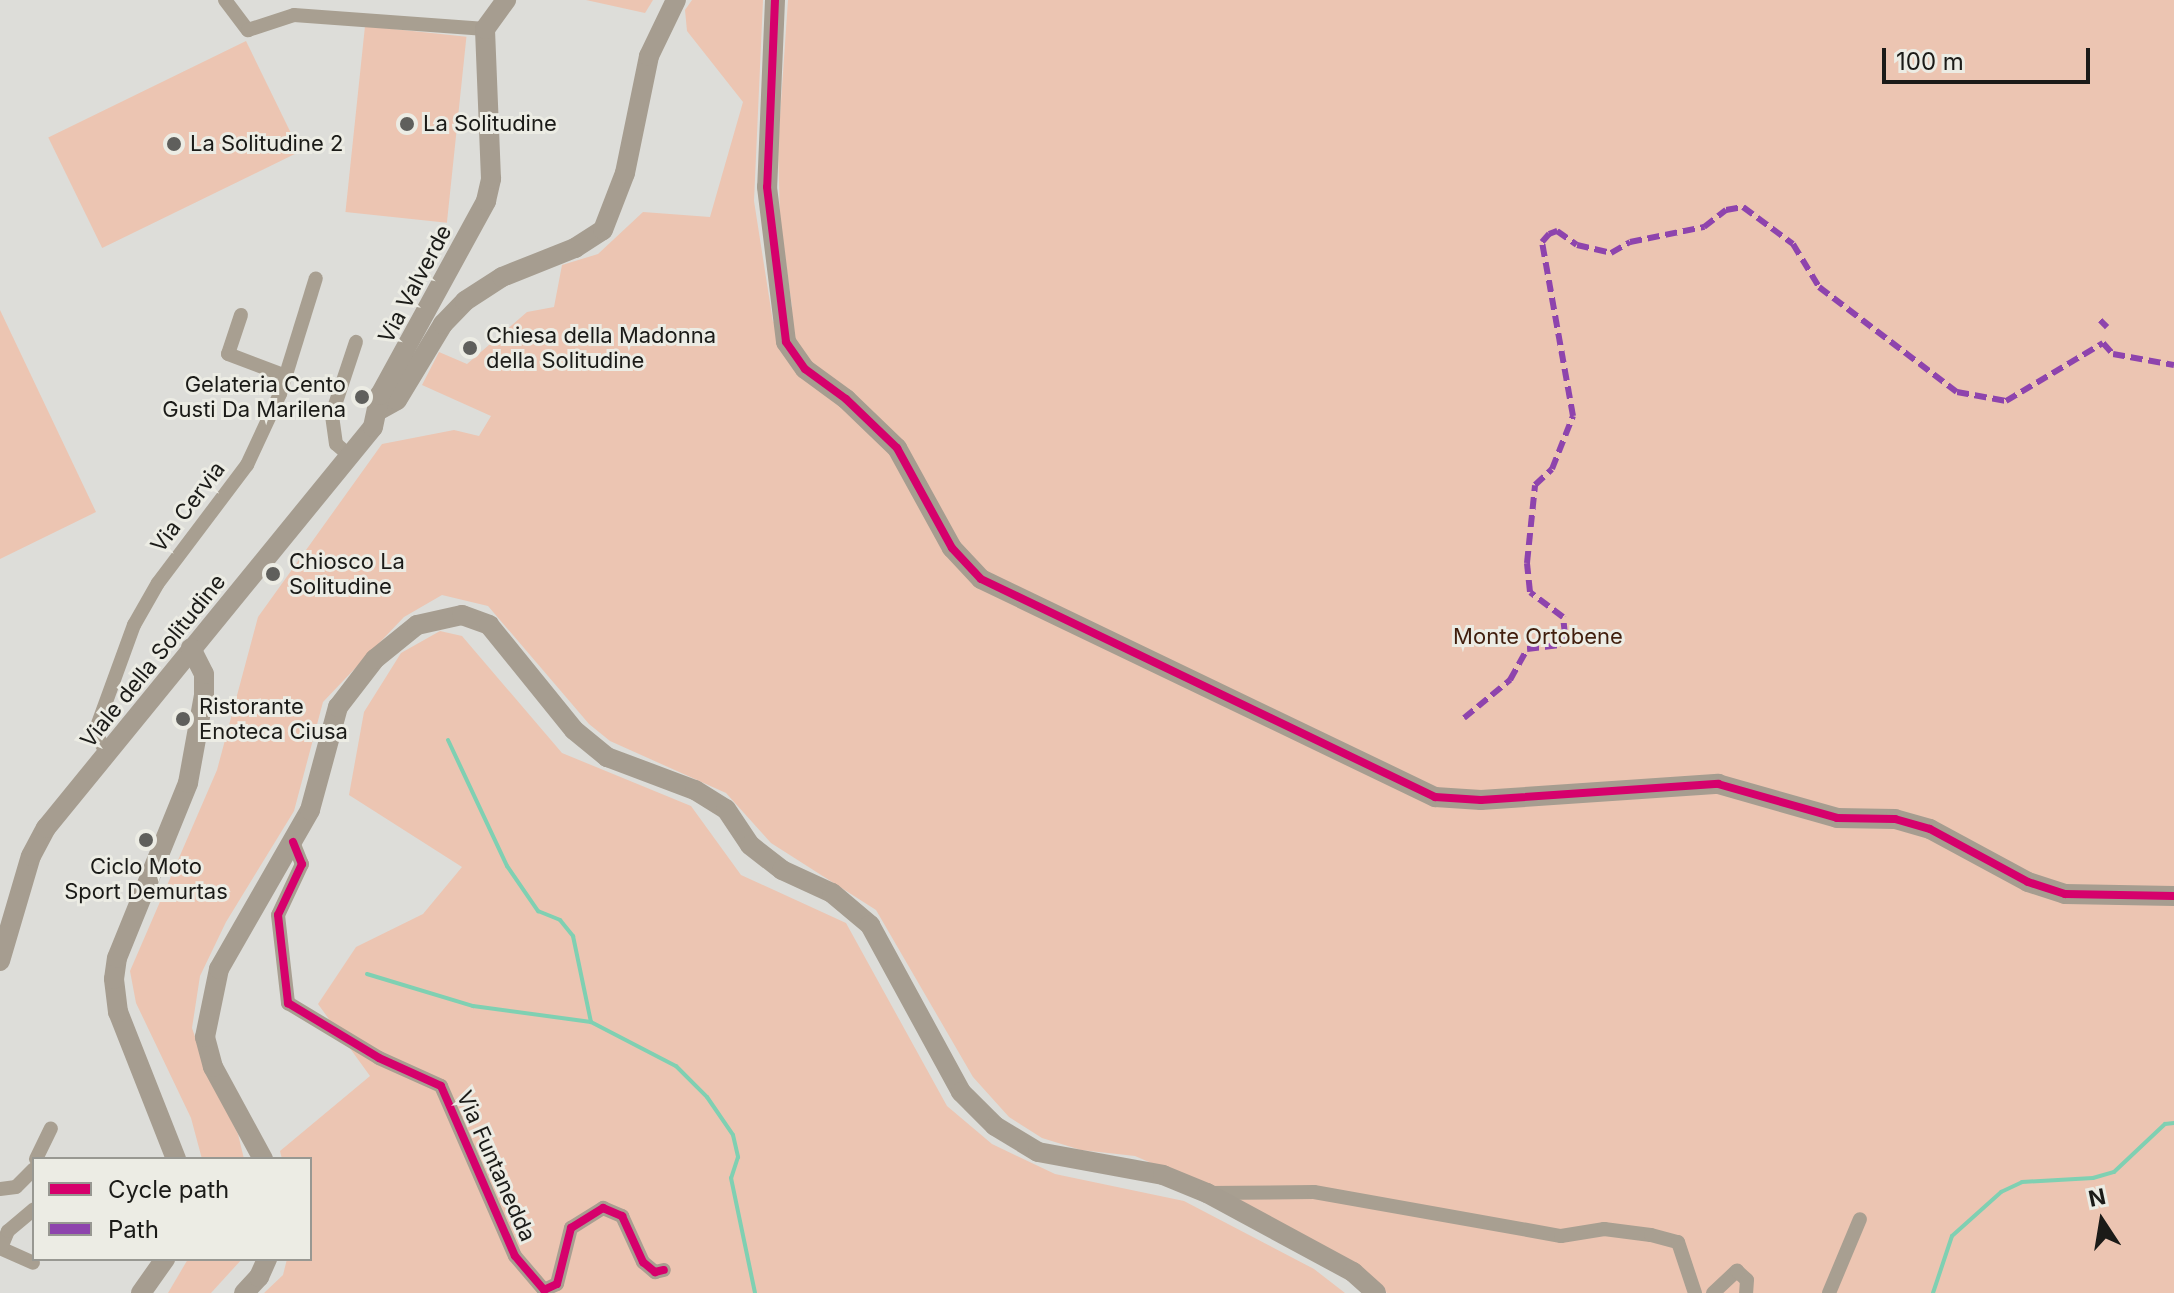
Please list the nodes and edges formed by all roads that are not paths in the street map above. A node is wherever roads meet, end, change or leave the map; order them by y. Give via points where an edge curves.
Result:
1 (225, 0) edge
2 (506, 0) edge
3 (676, 0) edge
4 (775, 0) edge
5 (485, 29) junction
6 (316, 278) dead end
7 (241, 315) dead end
8 (356, 342) dead end
9 (286, 376) junction
10 (381, 409) junction
11 (350, 456) junction
12 (191, 648) junction
13 (108, 756) junction
14 (293, 842) junction
15 (2174, 896) edge
16 (0, 961) edge
17 (51, 1128) dead end
18 (37, 1157) edge
19 (175, 1157) edge
20 (262, 1157) edge
21 (32, 1171) edge
22 (0, 1189) edge
23 (1207, 1193) junction
24 (32, 1211) edge
25 (1860, 1219) dead end
26 (0, 1248) edge
27 (164, 1261) edge
28 (266, 1261) edge
29 (33, 1263) dead end
30 (664, 1270) dead end
31 (141, 1293) edge
32 (244, 1293) edge
33 (1376, 1293) edge
34 (1695, 1293) edge
35 (1713, 1293) edge
36 (1746, 1293) edge
37 (1829, 1293) edge

1 - 5 street via 248,30 294,15
2 - 5 street
3 - 10 street via 656,35 617,203 603,230 575,248 502,277 465,301 443,324 397,400
4 - 15 street via 767,187 786,342 805,369 897,448 952,548 981,579 1435,797 1481,800 1718,784 1837,818 1895,819 1930,829 2028,882 2065,894
5 - 10 street, Via Valverde via 491,179 486,201 380,395
6 - 9 street, Via Cervia
7 - 9 street via 228,354
8 - 11 street via 332,414 336,444
9 - 13 street, Via Cervia via 247,465 158,583 134,625 95,732
10 - 11 street, Viale della Solitudine
11 - 12 street, Viale della Solitudine
12 - 13 street, Viale della Solitudine
12 - 19 street via 204,674 204,695 188,783 117,958 114,979 118,1012
13 - 16 street, Viale della Solitudine via 46,828 31,856
14 - 20 street via 219,969 205,1037 213,1067
14 - 23 street via 310,810 338,707 359,678 417,625 446,615 475,617 508,646 574,730 607,757 695,790 726,809 750,845 782,870 832,893 870,925 961,1092 995,1126 1038,1152 1163,1175
14 - 30 street, Via Funtanedda via 302,864 278,915 288,1003 379,1058 441,1086 515,1256 544,1290 557,1284 571,1228 603,1208 622,1216 643,1262 655,1272
17 - 18 street
21 - 22 street via 16,1187
23 - 33 street via 1353,1272
23 - 34 street via 1314,1192 1561,1236 1604,1229 1651,1235 1678,1242
24 - 26 street via 8,1231
25 - 37 street
26 - 29 street
27 - 31 street
28 - 32 street
35 - 36 street via 1737,1271 1747,1280

